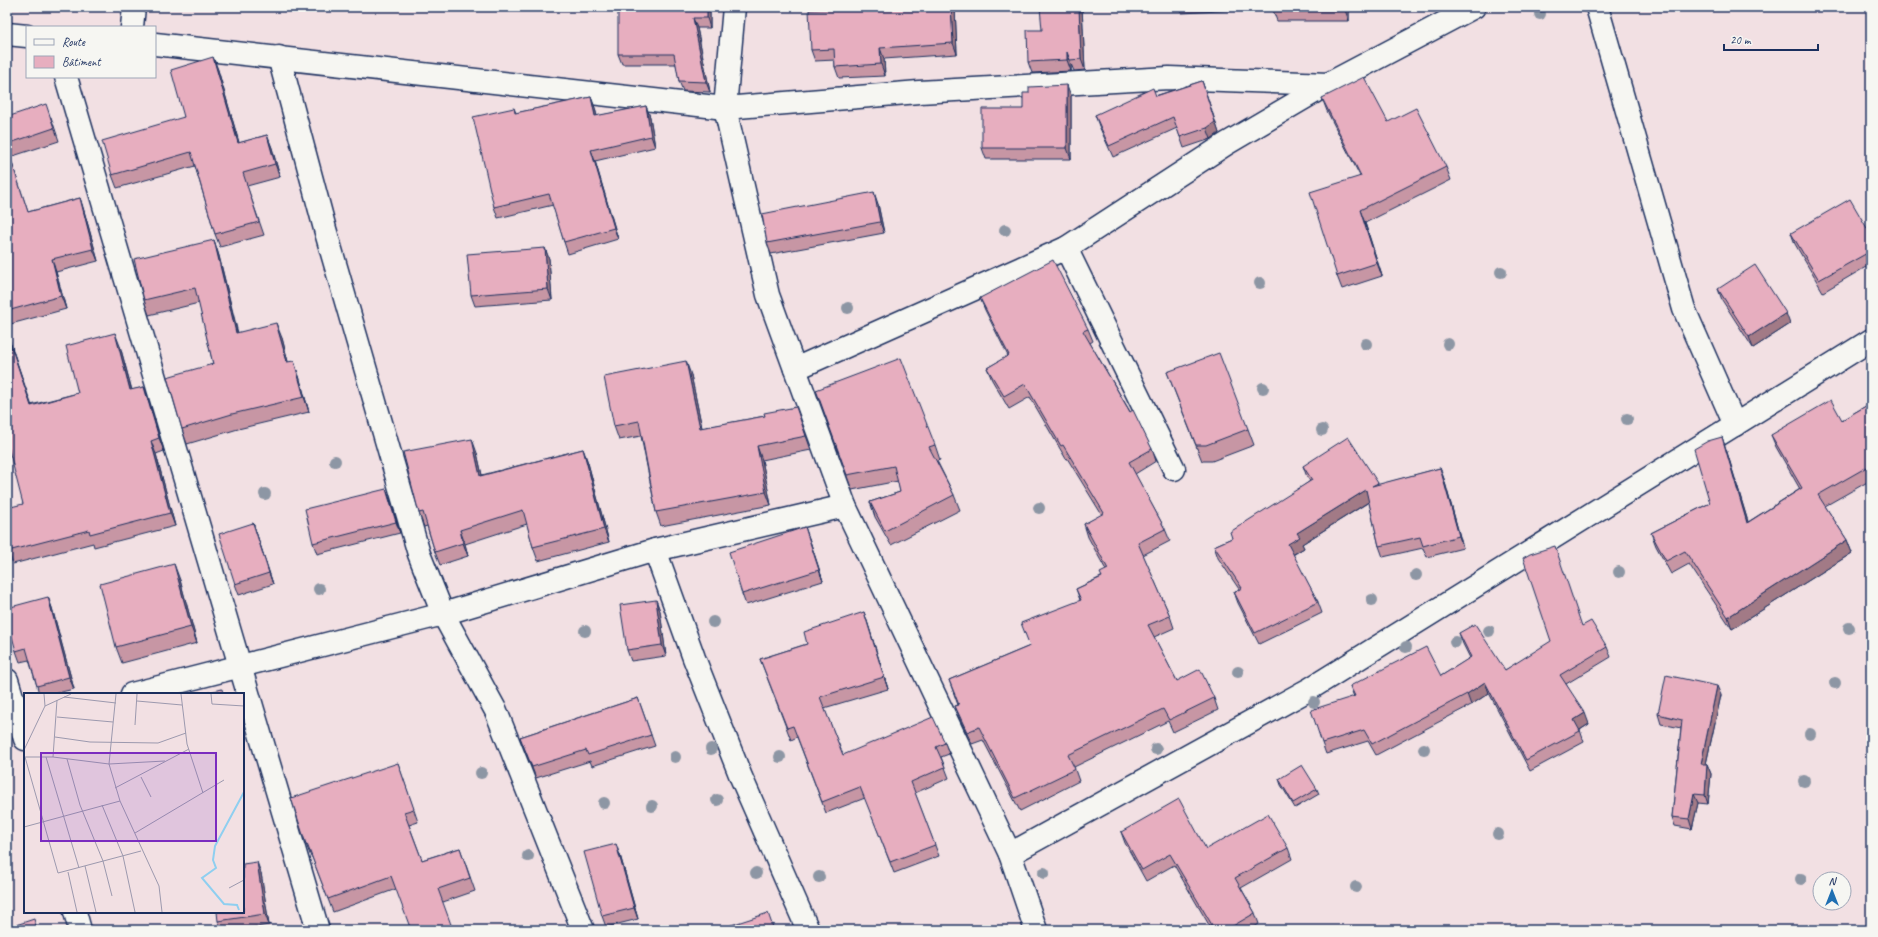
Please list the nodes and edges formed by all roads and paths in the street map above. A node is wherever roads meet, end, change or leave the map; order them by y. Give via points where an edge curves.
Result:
1 (134, 7) edge
2 (734, 7) edge
3 (1474, 7) edge
4 (1597, 7) edge
5 (132, 26) edge
6 (7, 34) edge
7 (26, 36) edge
8 (156, 44) edge
9 (279, 57) junction
10 (66, 78) edge
11 (1328, 84) junction
12 (725, 108) junction
13 (1066, 248) junction
14 (1871, 340) edge
15 (796, 369) junction
16 (1735, 425) junction
17 (1174, 469) dead end
18 (845, 506) junction
19 (655, 550) junction
20 (443, 614) junction
21 (241, 665) junction
22 (7, 680) edge
23 (136, 693) edge
24 (19, 728) edge
25 (1010, 854) junction
26 (75, 913) edge
27 (80, 930) edge
28 (318, 930) edge
29 (583, 930) edge
30 (808, 930) edge
31 (1036, 930) edge

1 - 5 street
2 - 12 street
3 - 11 street
4 - 16 street via 1684,309
6 - 7 street
8 - 9 street
9 - 12 street
9 - 20 street via 325,228 419,554
10 - 21 street
11 - 12 street via 1169,78 919,92
11 - 13 street via 1226,144
12 - 15 street via 768,295
13 - 15 street
13 - 17 street
14 - 16 street
15 - 18 street
16 - 25 street via 1308,690
18 - 19 street
18 - 25 street
19 - 20 street
19 - 30 street via 741,777
20 - 21 street
20 - 29 street via 496,712
21 - 23 street
21 - 28 street
22 - 24 street
25 - 31 street
26 - 27 street

